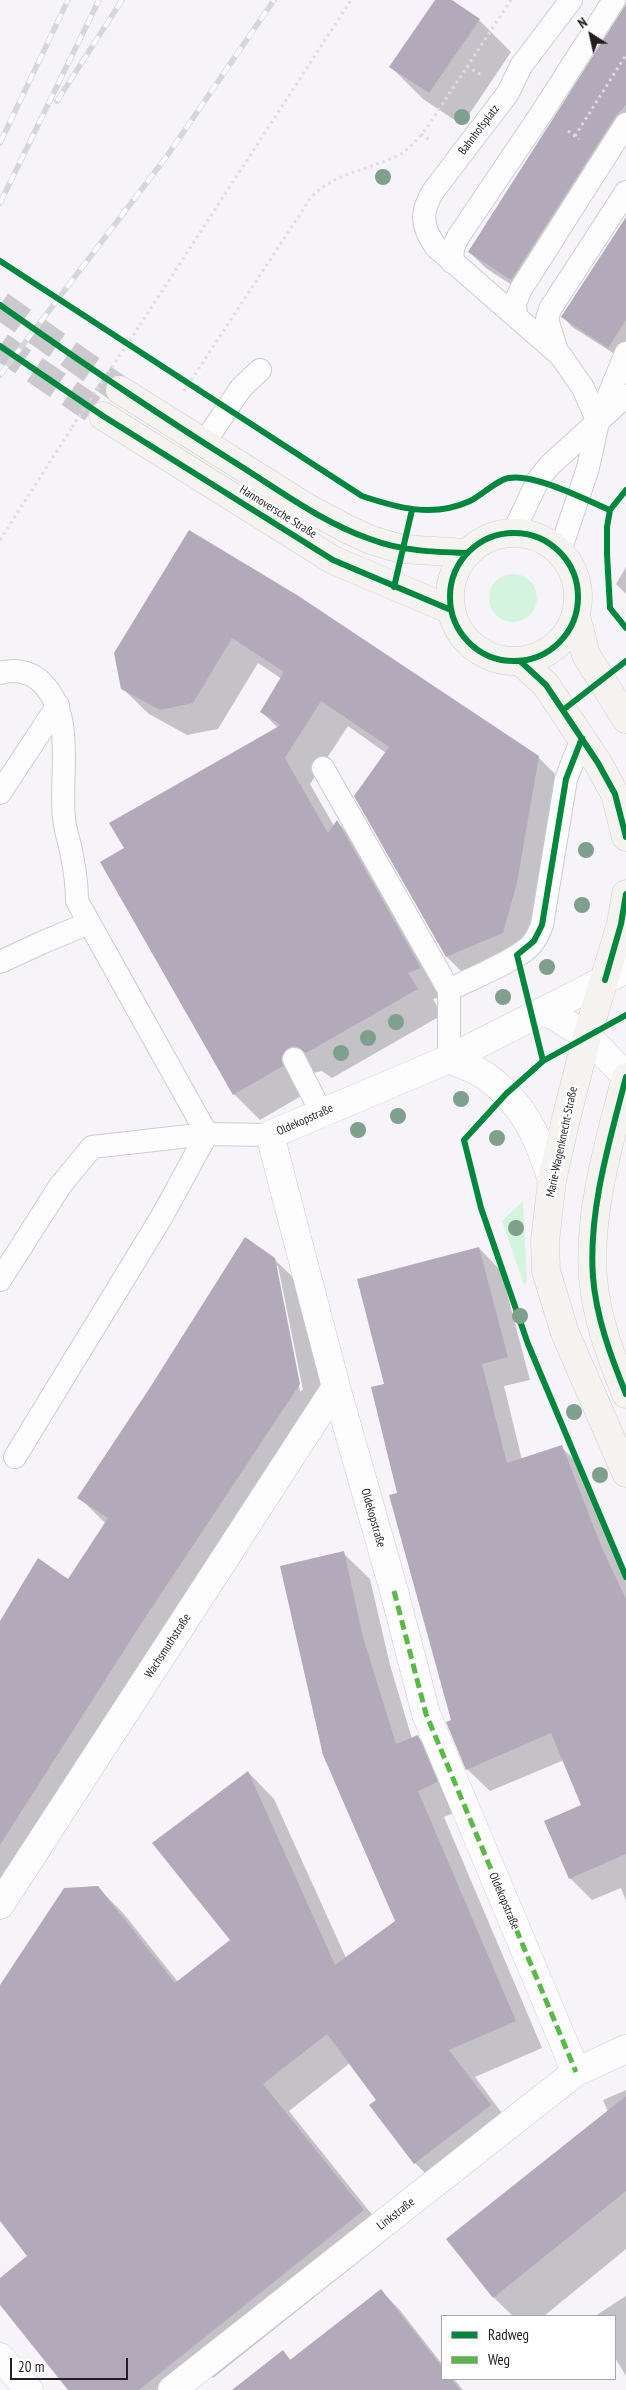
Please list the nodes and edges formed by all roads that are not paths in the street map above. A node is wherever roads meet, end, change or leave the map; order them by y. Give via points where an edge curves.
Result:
1 (571, 0) edge
2 (614, 0) edge
3 (626, 124) edge
4 (626, 192) edge
5 (452, 262) junction
6 (516, 316) junction
7 (557, 351) junction
8 (626, 353) edge
9 (260, 370) dead end
10 (120, 390) tunnel mouth
11 (626, 396) edge
12 (103, 416) tunnel mouth
13 (598, 422) junction
14 (204, 443) junction
15 (513, 533) junction
16 (560, 551) junction
17 (467, 553) junction
18 (451, 610) junction
19 (576, 616) junction
20 (520, 661) junction
21 (0, 673) edge
22 (58, 705) junction
23 (626, 719) edge
24 (582, 738) junction
25 (323, 768) dead end
26 (0, 793) edge
27 (626, 837) edge
28 (626, 894) edge
29 (89, 924) junction
30 (623, 929) edge
31 (0, 962) edge
32 (616, 974) edge
33 (449, 990) junction
34 (546, 1011) junction
35 (587, 1036) junction
36 (449, 1059) junction
37 (294, 1060) dead end
38 (626, 1077) edge
39 (321, 1112) junction
40 (207, 1134) junction
41 (270, 1136) junction
42 (552, 1180) junction
43 (0, 1280) edge
44 (336, 1387) junction
45 (626, 1394) edge
46 (16, 1457) dead end
47 (626, 1473) edge
48 (0, 1905) edge
49 (626, 2049) edge
50 (576, 2072) junction
51 (0, 2357) edge
52 (29, 2390) edge
53 (172, 2390) edge

1 - 5 lane, Bahnhofsplatz via 427,201 423,212 425,229 436,247
2 - 5 lane via 458,237
3 - 6 lane via 521,289 515,303
4 - 7 lane, Bahnhofsplatz via 550,309 547,318
5 - 6 lane, Bahnhofsplatz
6 - 7 lane, Bahnhofsplatz
7 - 13 lane, Bahnhofsplatz via 583,388
8 - 13 lane
9 - 14 lane via 241,388
10 - 14 street, Hannoversche Straße
11 - 13 lane
12 - 18 street, Hannoversche Straße via 333,560
13 - 15 lane via 560,454 538,480
13 - 16 lane via 588,468
14 - 17 street, Hannoversche Straße via 306,507 371,540 401,548
15 - 16 street via 537,537
15 - 17 street via 491,537
16 - 19 street via 577,582
17 - 18 street via 451,583
18 - 20 street via 459,629 479,652 499,660
19 - 20 street via 570,630 549,652
19 - 23 street via 586,655
20 - 24 street via 546,685
21 - 22 lane via 11,670 29,674 45,686
22 - 26 lane
22 - 29 lane via 63,737 64,821 76,876 77,901
24 - 27 street via 615,794
24 - 33 lane via 566,779 539,934 523,952
25 - 33 lane
28 - 30 street
29 - 31 lane
29 - 40 lane
30 - 32 street
32 - 34 street, Oldekopstraße
32 - 35 street, Marie-Wagenknecht-Straße
33 - 36 lane
34 - 35 street
34 - 36 street, Oldekopstraße
35 - 38 street
35 - 42 street, Marie-Wagenknecht-Straße
36 - 39 street, Oldekopstraße
36 - 42 street via 483,1074 527,1118
37 - 39 lane
38 - 45 street via 603,1169 592,1242 593,1277 600,1318
39 - 41 street, Oldekopstraße
40 - 41 lane
40 - 43 lane via 92,1147 60,1186
40 - 46 lane via 161,1218
41 - 44 street, Oldekopstraße
42 - 47 street, Marie-Wagenknecht-Straße via 545,1241 546,1271 565,1334
44 - 48 street, Wachsmuthstraße
44 - 50 street, Oldekopstraße via 426,1714
49 - 50 street, Linkstraße
50 - 53 street, Linkstraße
51 - 52 street

